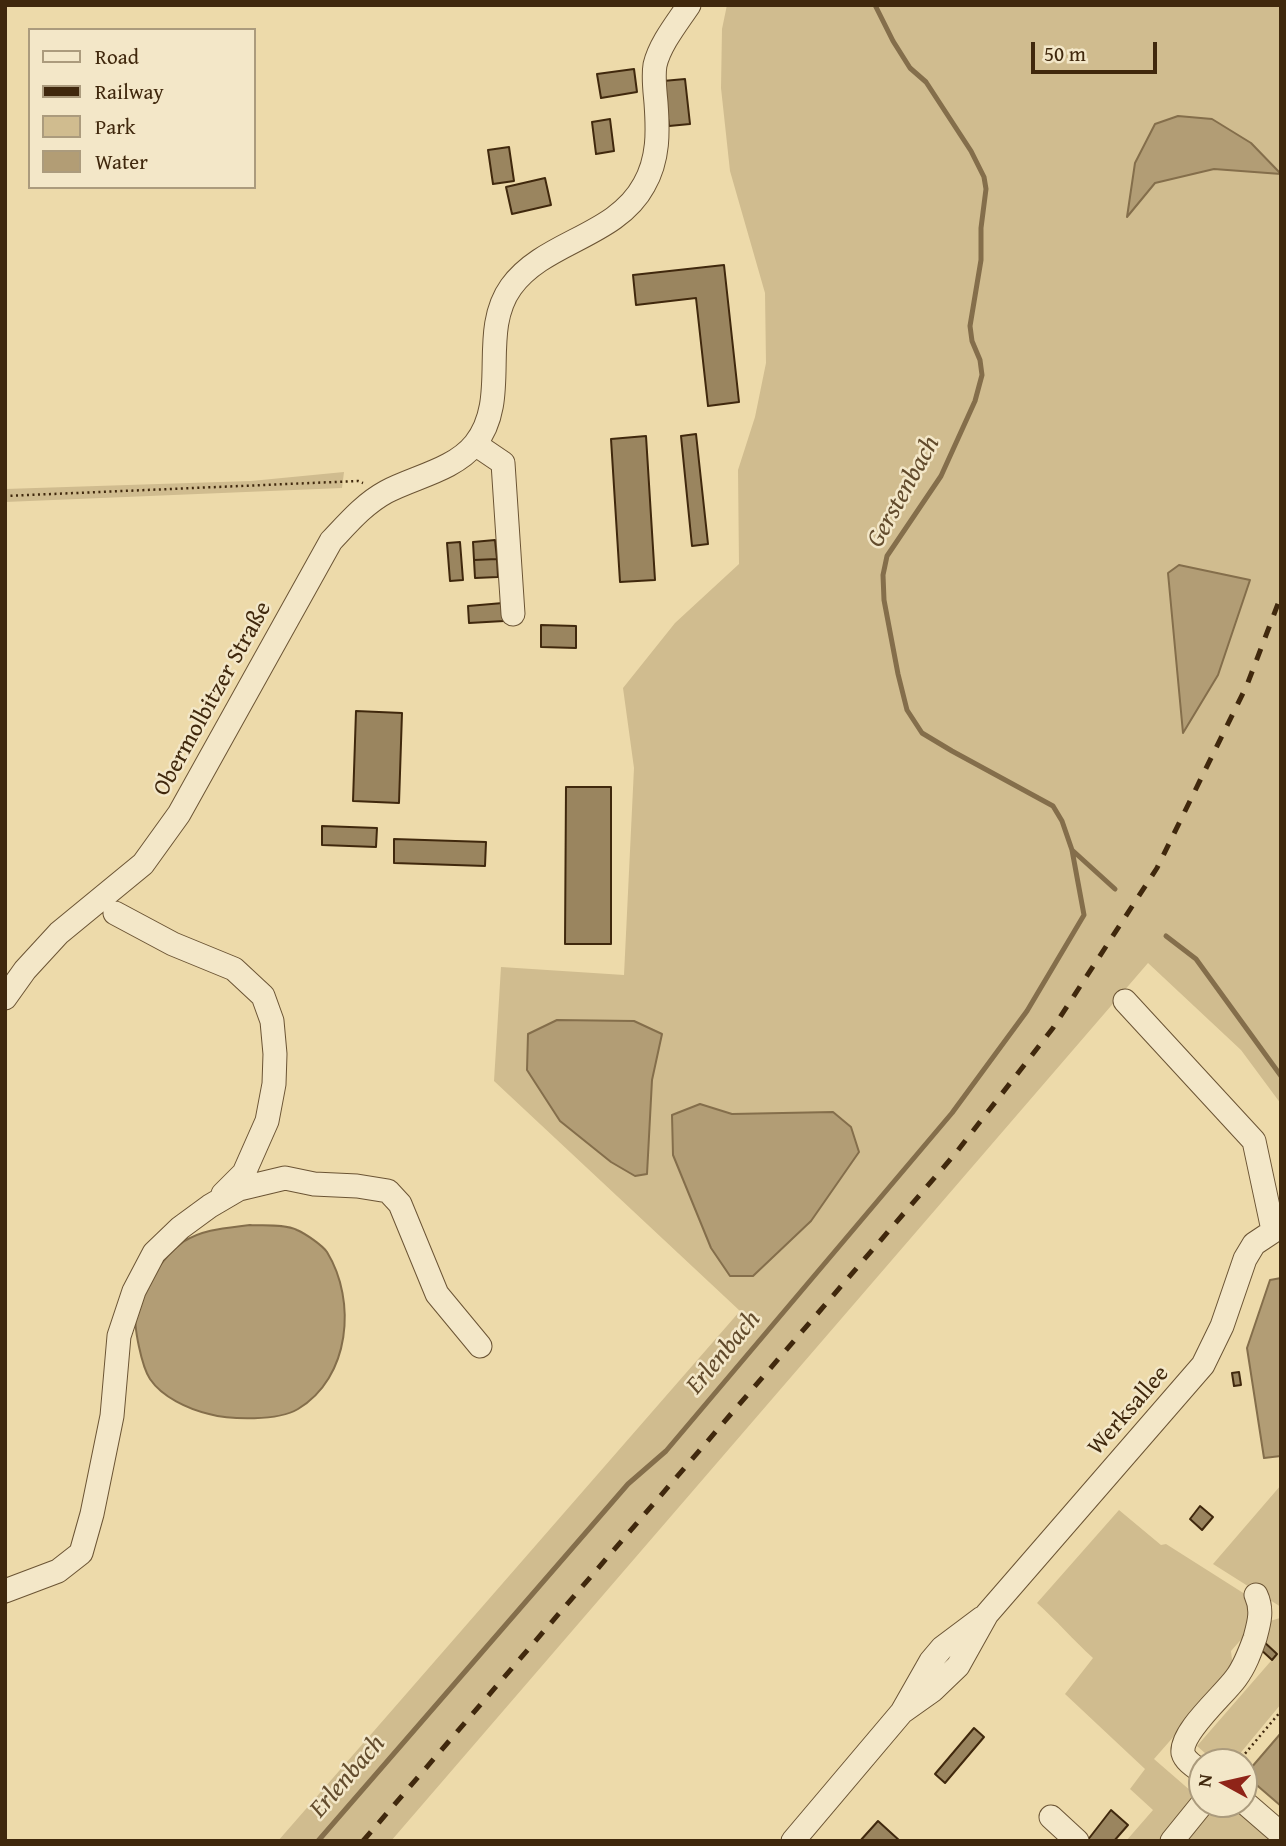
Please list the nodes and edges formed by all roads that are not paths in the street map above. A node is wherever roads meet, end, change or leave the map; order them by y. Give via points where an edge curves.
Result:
1 (689, 5) edge
2 (475, 444) junction
3 (513, 614) dead end
4 (115, 913) dead end
5 (5, 998) edge
6 (1125, 1001) dead end
7 (210, 1206) junction
8 (1277, 1228) edge
9 (480, 1346) dead end
10 (5, 1591) edge
11 (1256, 1595) dead end
12 (1188, 1761) edge
13 (1258, 1814) edge
14 (1051, 1817) dead end
15 (1191, 1818) edge
16 (1281, 1834) edge
17 (793, 1841) edge
18 (1077, 1841) edge
19 (1172, 1841) edge

1 - 2 street via 655,65 657,142 644,185 634,201 613,218 535,262 511,287 497,313 488,420
2 - 3 street via 503,463
2 - 5 street, Obermolbitzer Straße via 451,462 385,492 359,510 331,541 180,814 143,864 59,933
4 - 7 street via 234,969 262,996 272,1021 275,1074 267,1121 244,1173
6 - 8 street via 1254,1141
7 - 9 street via 239,1189 285,1178 388,1191 400,1204 437,1294
7 - 10 street via 154,1252 134,1292 119,1336 112,1416 81,1553 58,1571
8 - 17 street, Werksallee via 1254,1244 1245,1259 1203,1365 987,1614 958,1666 902,1713
11 - 12 street via 1260,1622 1248,1657 1190,1731 1183,1749
13 - 16 street
14 - 18 street
15 - 19 street

